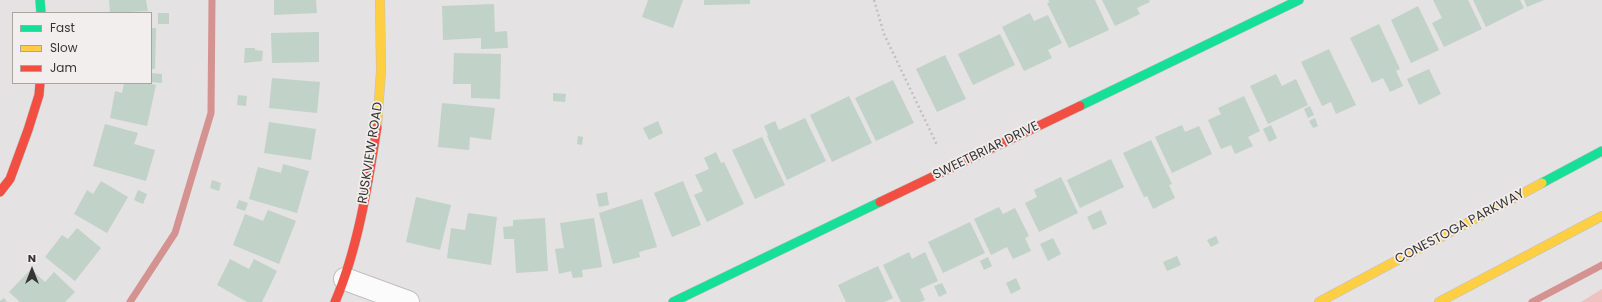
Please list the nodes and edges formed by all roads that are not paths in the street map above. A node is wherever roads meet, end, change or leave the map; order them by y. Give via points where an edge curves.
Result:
1 (40, 0) edge
2 (380, 0) edge
3 (1292, 2) edge
4 (41, 12) edge
5 (40, 84) edge
6 (1602, 151) edge
7 (0, 192) edge
8 (1602, 216) edge
9 (345, 279) junction
10 (335, 302) edge
11 (408, 302) edge
12 (673, 302) edge
13 (1319, 302) edge
14 (1439, 302) edge

1 - 4 main road
2 - 9 main road, RUSKVIEW ROAD via 381,71 378,124 367,189
3 - 12 main road, SWEETBRIAR DRIVE
5 - 7 main road via 28,130 10,179
6 - 13 main road, CONESTOGA PARKWAY
8 - 14 main road
9 - 10 main road, RUSKVIEW ROAD
9 - 11 street

